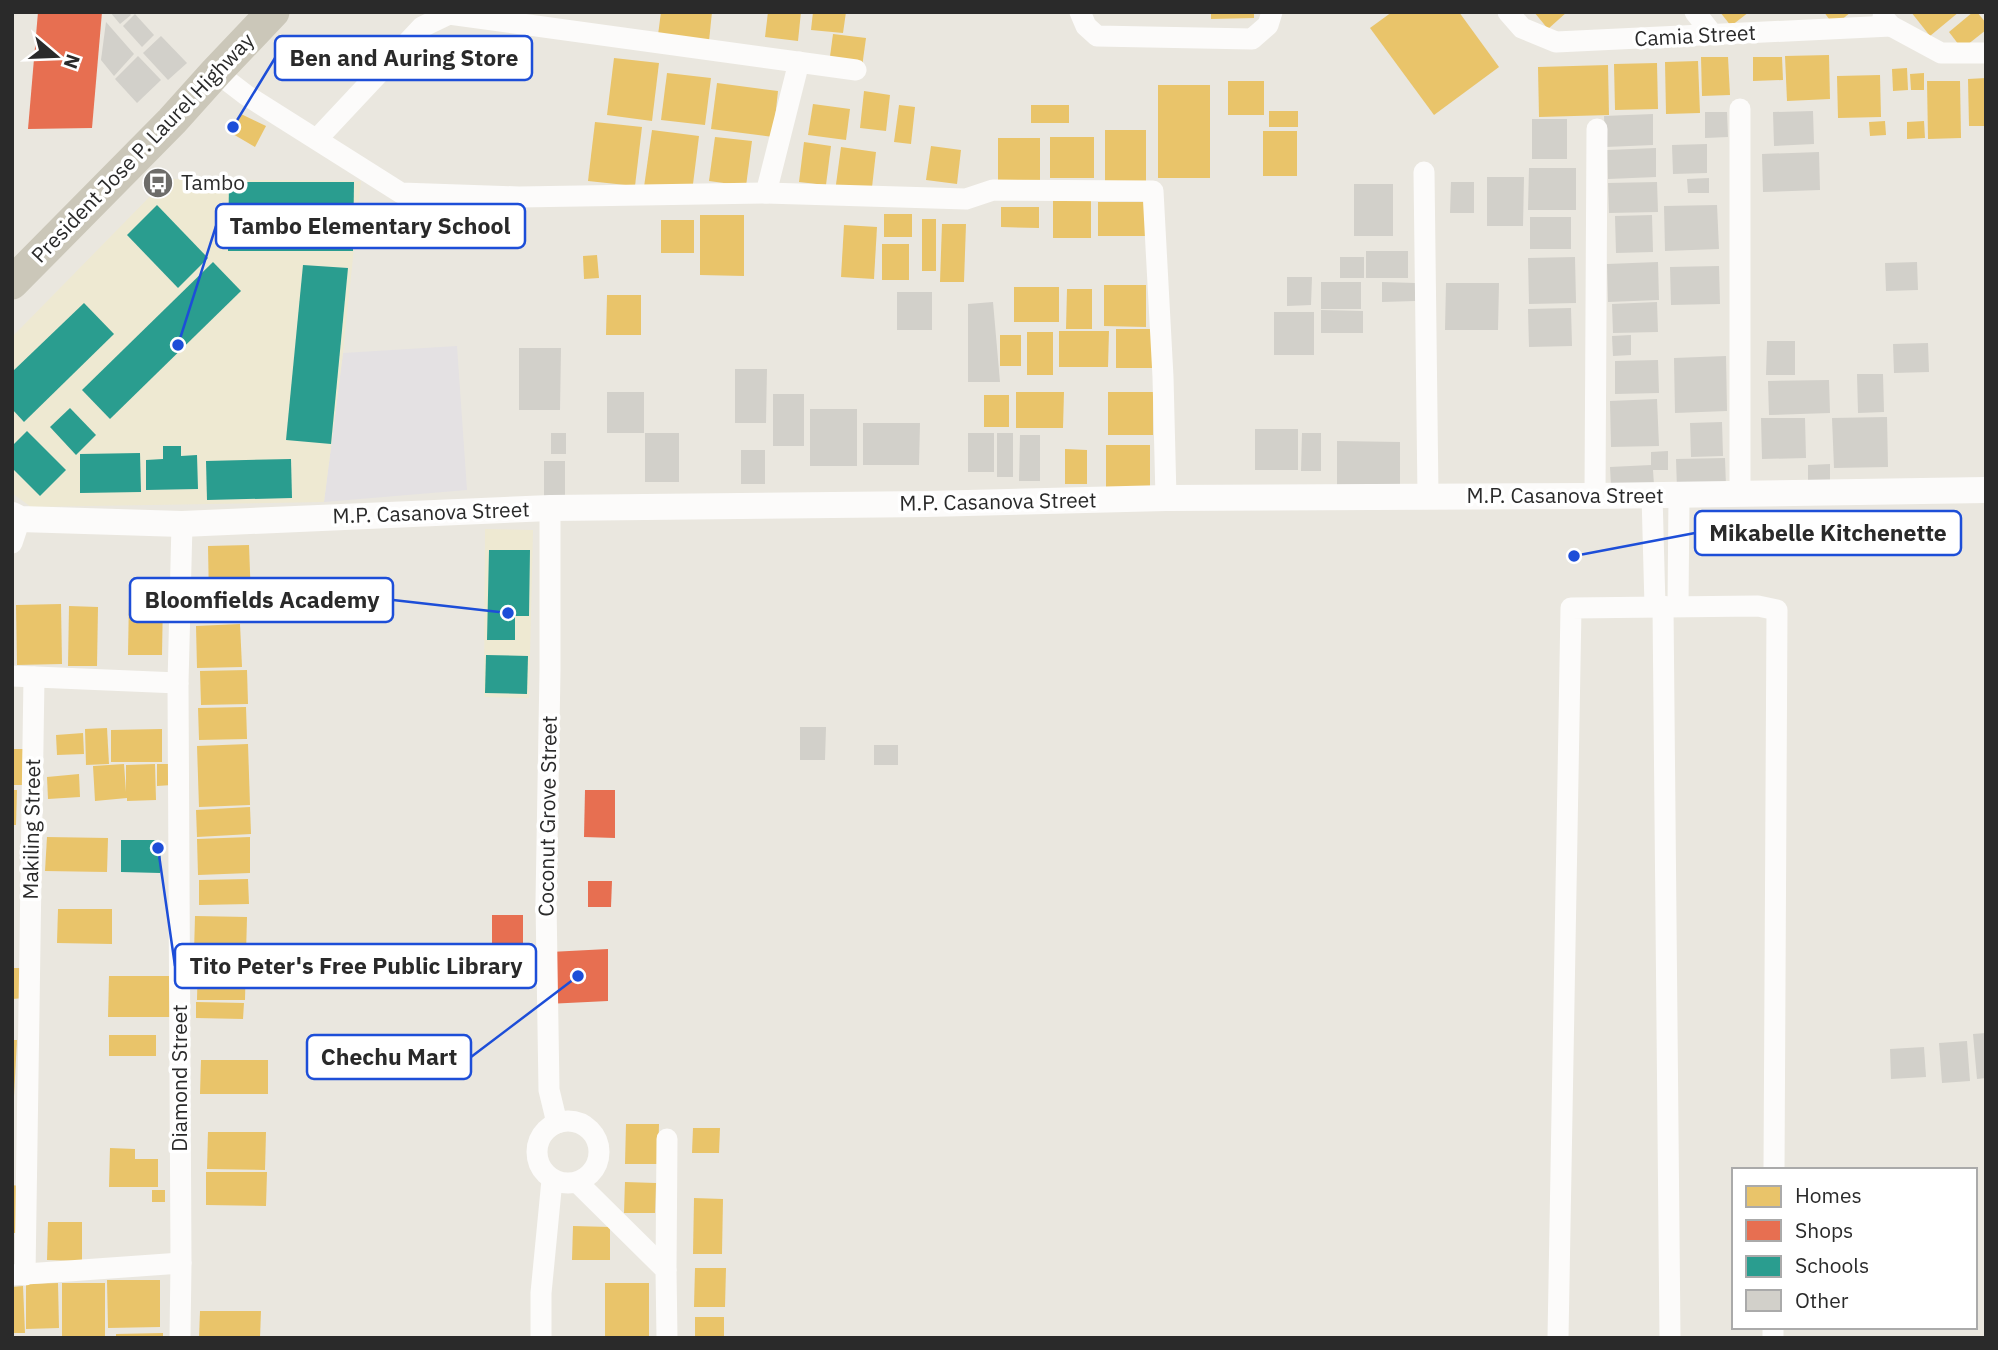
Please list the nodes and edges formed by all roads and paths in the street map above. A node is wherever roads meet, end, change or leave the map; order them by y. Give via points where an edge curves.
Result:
1 (273, 12) edge
2 (1080, 12) edge
3 (1272, 12) edge
4 (1508, 12) edge
5 (1695, 12) edge
6 (1886, 19) edge
7 (1713, 35) junction
8 (1986, 53) edge
9 (799, 62) junction
10 (856, 70) dead end
11 (216, 72) junction
12 (1740, 109) dead end
13 (1597, 129) dead end
14 (317, 139) junction
15 (1424, 172) dead end
16 (766, 193) junction
17 (13, 281) edge
18 (1986, 490) edge
19 (1740, 494) junction
20 (1652, 495) junction
21 (1679, 495) junction
22 (1428, 496) junction
23 (1595, 496) junction
24 (1166, 498) junction
25 (550, 508) junction
26 (181, 524) junction
27 (15, 526) edge
28 (1665, 606) junction
29 (12, 676) edge
30 (34, 677) junction
31 (178, 683) junction
32 (557, 1123) junction
33 (667, 1139) dead end
34 (1774, 1168) edge
35 (552, 1180) junction
36 (578, 1183) junction
37 (181, 1263) junction
38 (666, 1270) junction
39 (19, 1275) edge
40 (180, 1338) edge
41 (541, 1338) edge
42 (667, 1338) edge
43 (1558, 1338) edge
44 (1671, 1338) edge

1 - 11 highway, President Jose P. Laurel Highway
2 - 3 street via 1097,36 1252,39 1268,25
4 - 7 street, Camia Street via 1522,28 1556,42
5 - 7 street
6 - 7 street, Camia Street
6 - 8 street via 1941,53
9 - 10 street
9 - 14 street via 449,14 422,27
9 - 16 street
11 - 14 street
11 - 17 highway, President Jose P. Laurel Highway
12 - 19 street
13 - 23 street
14 - 16 street via 401,193 519,197
15 - 22 street
16 - 24 street via 966,199 993,190 1153,191
18 - 19 street, M.P. Casanova Street
19 - 21 street, M.P. Casanova Street
20 - 21 street, M.P. Casanova Street
20 - 23 street, M.P. Casanova Street
20 - 28 street
21 - 28 street
22 - 23 street, M.P. Casanova Street
22 - 24 street, M.P. Casanova Street
24 - 25 street, M.P. Casanova Street
25 - 26 street, M.P. Casanova Street
25 - 32 street, Coconut Grove Street via 548,1090
26 - 27 street, M.P. Casanova Street
26 - 31 street, Diamond Street
28 - 34 street via 1777,610
28 - 43 street via 1571,608
28 - 44 street
29 - 30 street
30 - 31 street
30 - 39 street, Makiling Street
31 - 37 street, Diamond Street
32 - 35 street via 547,1129 537,1150 543,1172
32 - 36 street via 585,1125 600,1149 590,1176
33 - 38 street
35 - 36 street
35 - 41 street
36 - 38 street
37 - 39 street
37 - 40 street, Diamond Street
38 - 42 street

